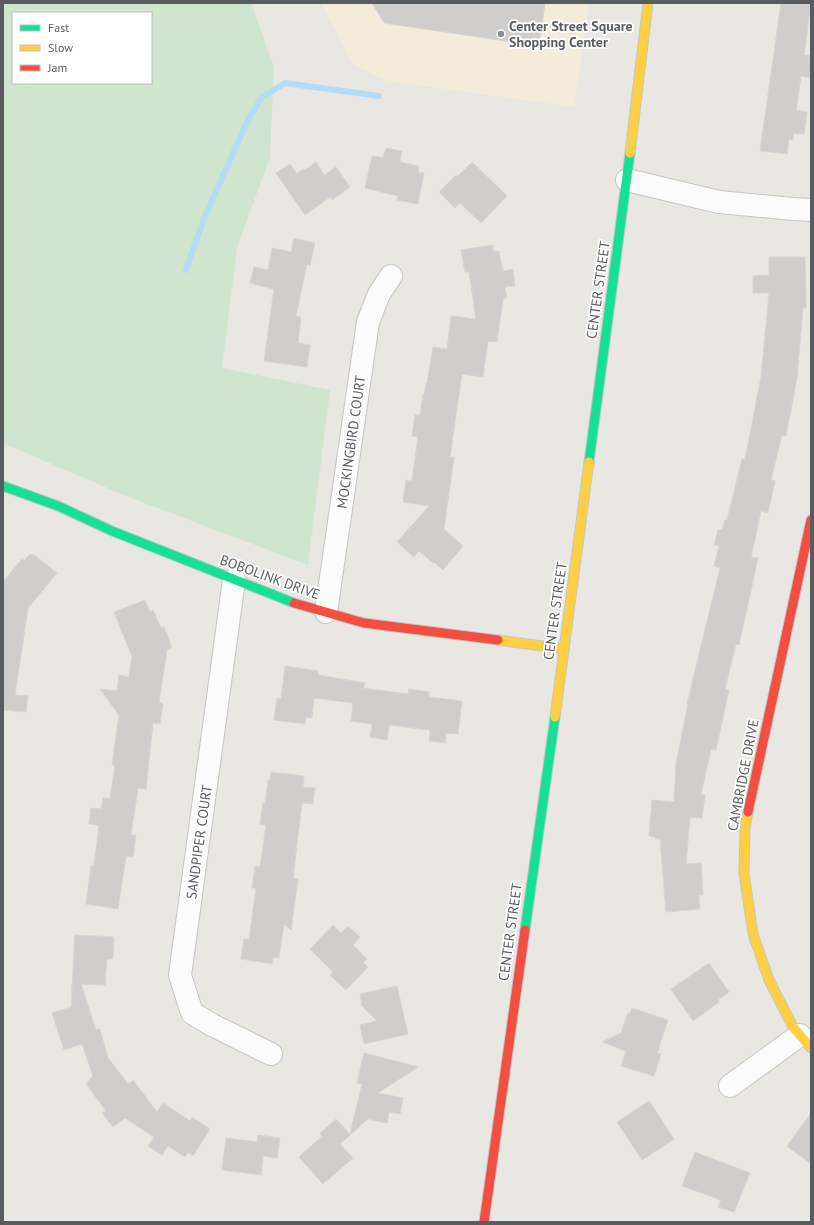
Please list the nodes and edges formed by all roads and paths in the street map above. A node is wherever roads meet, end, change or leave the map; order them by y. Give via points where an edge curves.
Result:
1 (648, 3) edge
2 (627, 180) junction
3 (811, 210) edge
4 (390, 276) dead end
5 (3, 486) edge
6 (811, 520) edge
7 (234, 580) junction
8 (326, 612) junction
9 (564, 649) junction
10 (806, 1041) edge
11 (271, 1054) dead end
12 (730, 1086) dead end
13 (484, 1222) edge

1 - 2 street, CENTER STREET
2 - 3 street via 719,202
2 - 9 street, CENTER STREET
4 - 8 street, MOCKINGBIRD COURT via 379,294 368,322
5 - 7 street, BOBOLINK DRIVE via 58,506 112,531
6 - 10 street, CAMBRIDGE DRIVE via 744,828 744,873 753,934 769,980 793,1027
7 - 8 street, BOBOLINK DRIVE via 286,601
7 - 11 street, SANDPIPER COURT via 180,975 192,1013
8 - 9 street, BOBOLINK DRIVE via 364,623
9 - 13 street, CENTER STREET
10 - 12 street

